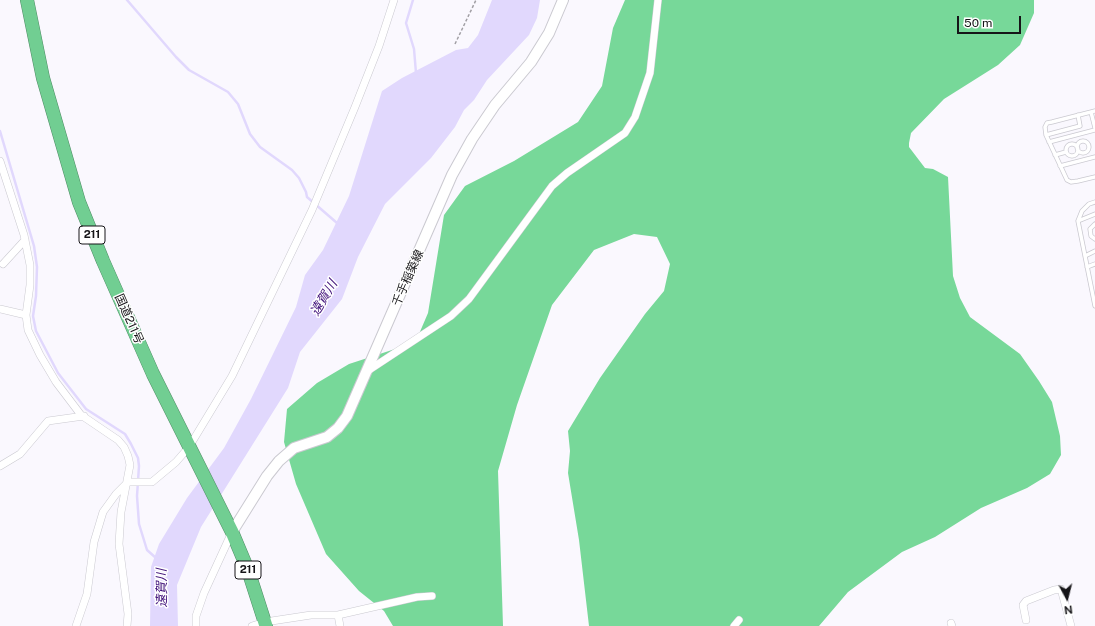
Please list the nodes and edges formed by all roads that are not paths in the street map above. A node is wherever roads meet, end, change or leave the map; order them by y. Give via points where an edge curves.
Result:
1 (28, 0) edge
2 (394, 0) edge
3 (564, 0) edge
4 (658, 0) edge
5 (1093, 112) edge
6 (1078, 115) junction
7 (1095, 129) edge
8 (1046, 135) junction
9 (1049, 142) junction
10 (1095, 143) edge
11 (1089, 145) junction
12 (1078, 149) junction
13 (1066, 152) junction
14 (1055, 155) junction
15 (1095, 157) edge
16 (0, 161) edge
17 (1060, 166) junction
18 (1095, 176) edge
19 (1095, 202) edge
20 (1095, 214) edge
21 (1078, 221) junction
22 (1095, 224) edge
23 (1095, 239) edge
24 (25, 240) junction
25 (1095, 251) edge
26 (1085, 256) junction
27 (3, 264) dead end
28 (1095, 264) edge
29 (1087, 267) junction
30 (1094, 297) edge
31 (1095, 306) edge
32 (0, 309) edge
33 (26, 315) junction
34 (366, 372) junction
35 (84, 416) junction
36 (191, 452) junction
37 (0, 466) edge
38 (128, 482) junction
39 (232, 532) junction
40 (432, 596) dead end
41 (338, 615) junction
42 (739, 620) dead end
43 (1026, 620) dead end
44 (266, 624) edge
45 (76, 626) edge
46 (128, 626) edge
47 (196, 626) edge
48 (252, 626) edge
49 (340, 626) edge
50 (734, 626) edge
51 (1071, 626) edge

1 - 36 highway, 国道211号 / 211 via 43,78 79,202 103,261
2 - 36 street via 355,107 312,210 232,376
3 - 34 main road, 千手稲築線 via 549,33 531,62 488,116 452,175
4 - 34 street via 650,73 635,117 625,133 552,186 469,299 451,316
5 - 6 lane
5 - 7 lane
6 - 8 lane via 1047,123
6 - 8 lane via 1080,126
7 - 9 lane
8 - 9 lane
9 - 14 lane
10 - 11 lane
11 - 12 lane via 1089,149 1084,153
11 - 12 lane via 1082,141
12 - 13 lane via 1074,156
12 - 13 lane via 1076,145 1070,144
13 - 14 lane
14 - 17 lane
15 - 17 lane
16 - 24 street
17 - 18 lane via 1066,180 1072,182
19 - 21 lane via 1082,211
20 - 21 lane
21 - 26 lane
22 - 23 lane via 1090,229 1091,236
24 - 27 street
24 - 33 street via 30,265
25 - 26 lane
26 - 29 lane
28 - 29 lane
29 - 30 lane
30 - 31 lane
32 - 33 street
33 - 35 street via 28,330 40,355 56,382
34 - 39 main road, 千手稲築線 via 347,416 338,428 327,437 294,448 279,461
35 - 37 street via 48,421 20,454
35 - 38 street via 124,447 130,466
36 - 38 street via 152,482
36 - 39 highway, 国道211号 / 211
38 - 45 street via 103,512 94,542 87,594
38 - 46 street via 121,512 119,544
39 - 44 highway, 国道211号 / 211
39 - 47 street via 204,593 196,616
40 - 41 street
41 - 44 street via 311,615
41 - 49 street
42 - 50 street
43 - 51 street via 1023,605 1026,601 1061,589
44 - 48 street

